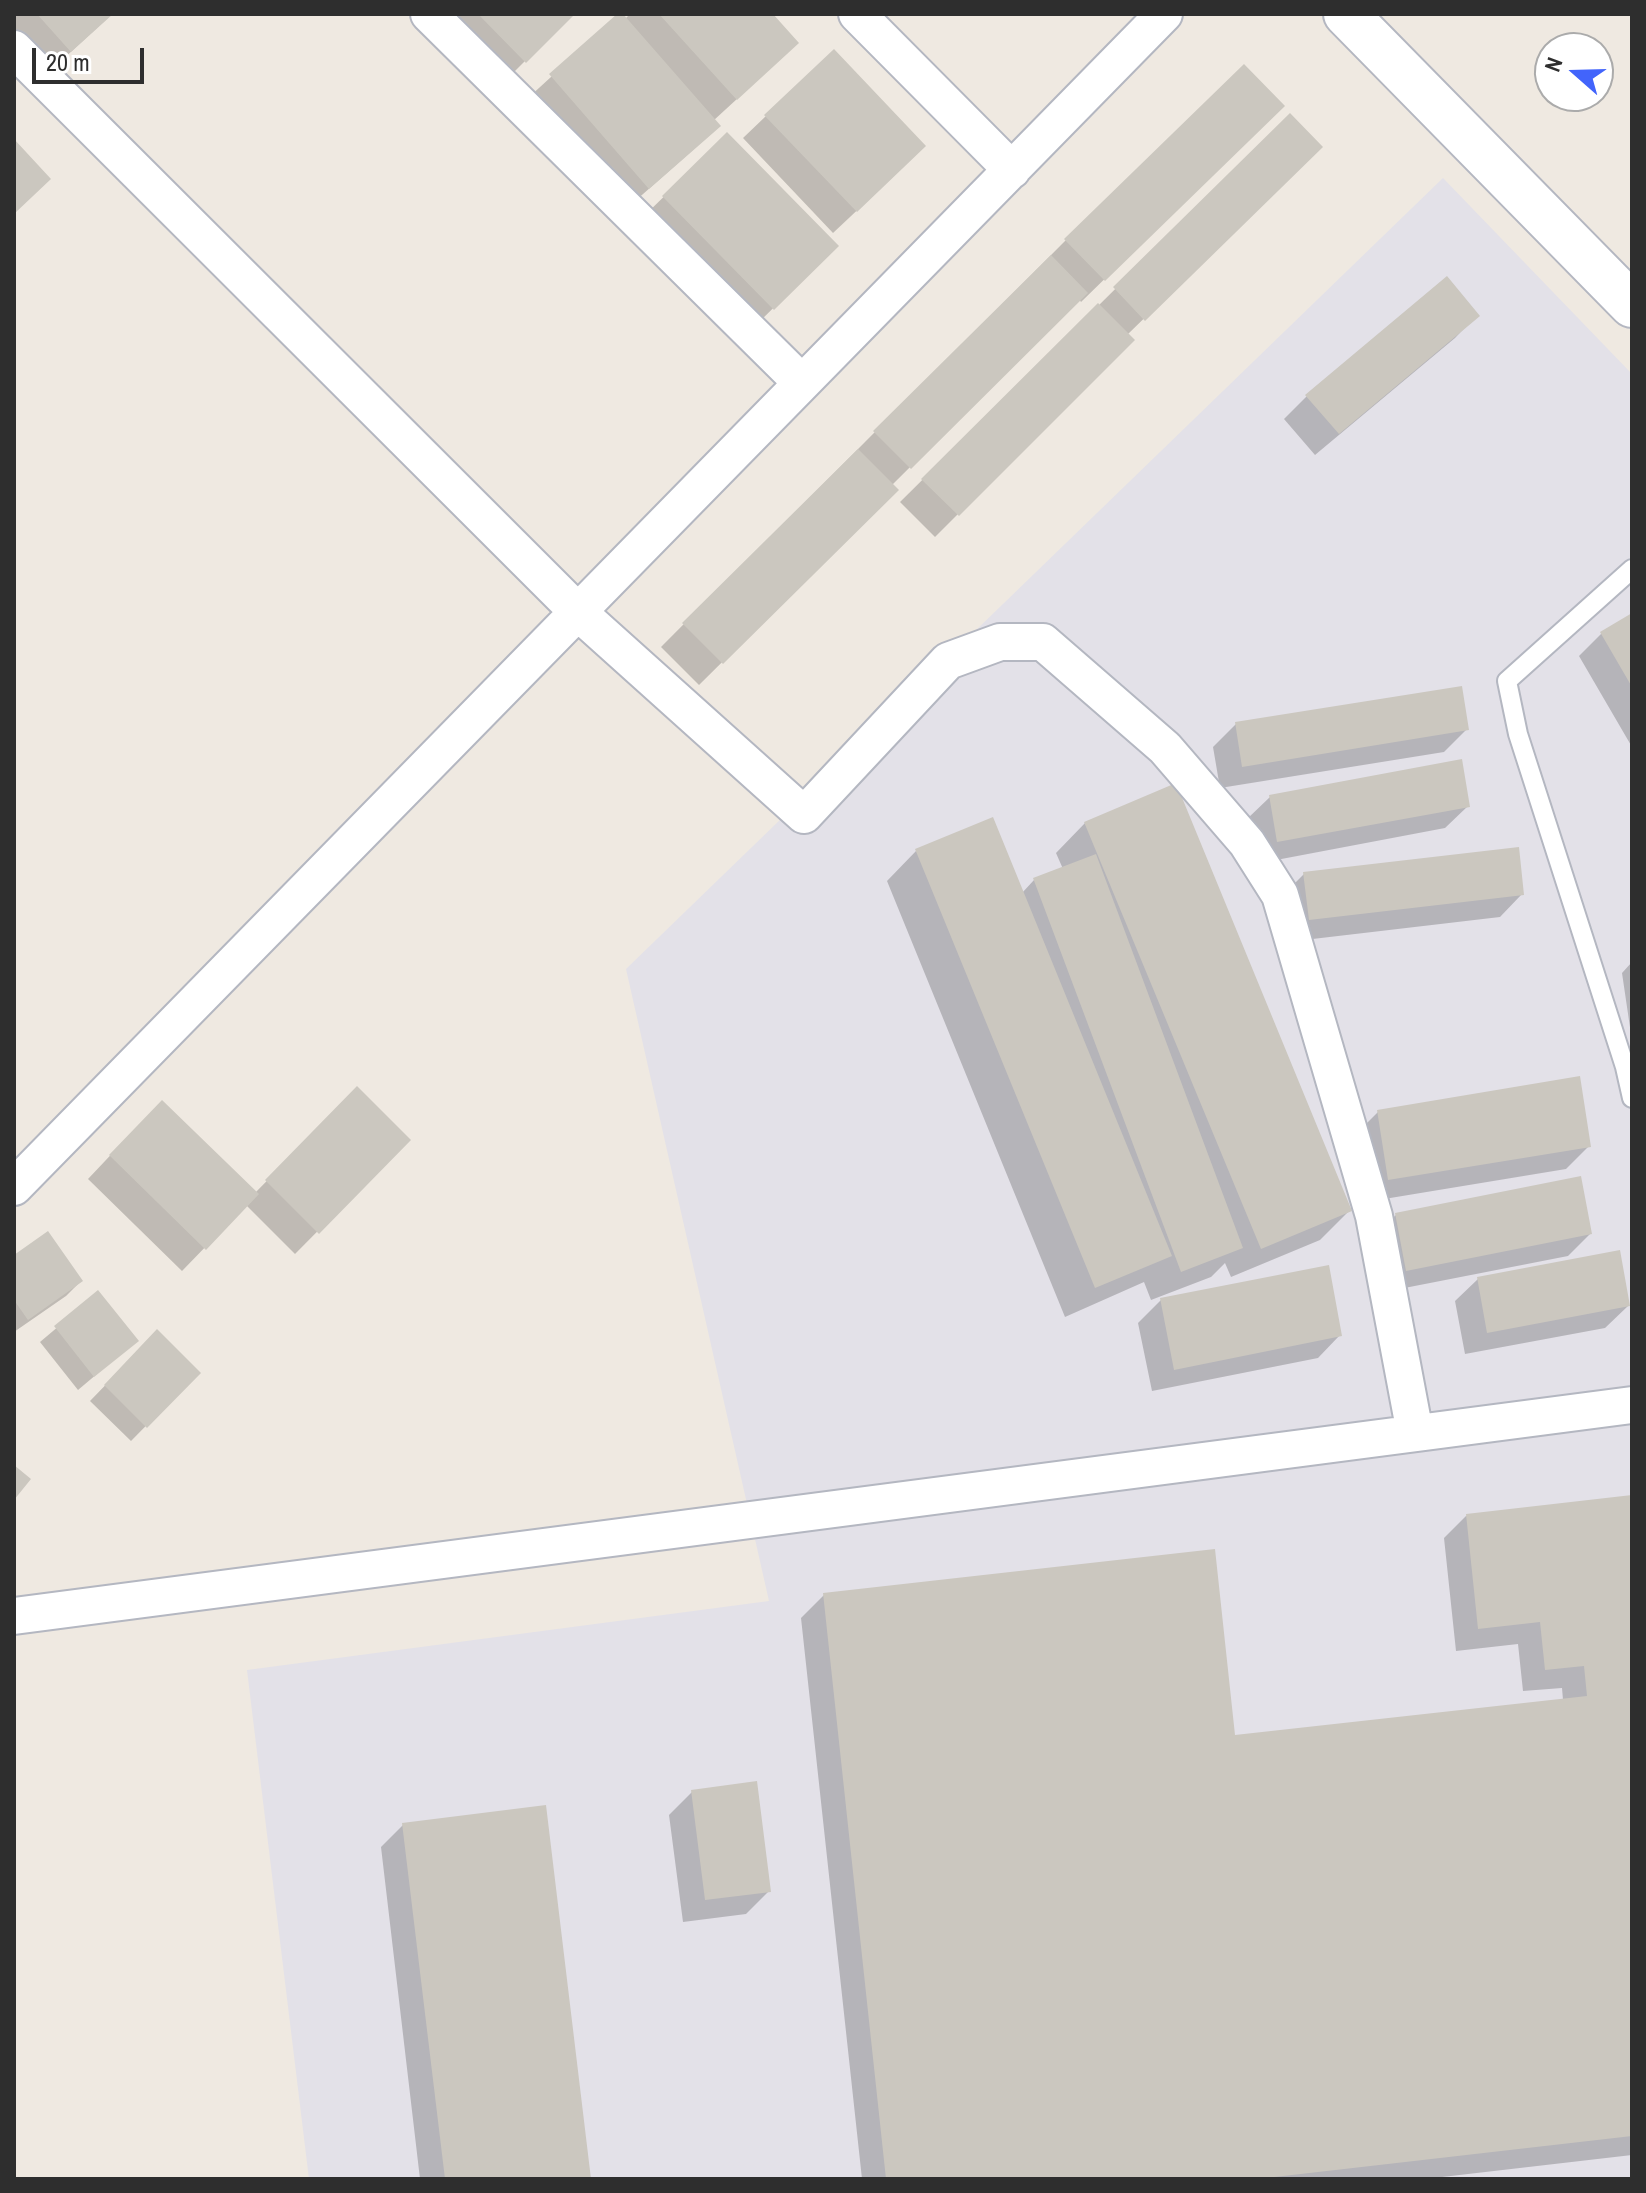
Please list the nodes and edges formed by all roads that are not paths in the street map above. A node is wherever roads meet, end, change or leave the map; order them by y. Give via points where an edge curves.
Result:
1 (429, 14) edge
2 (857, 14) edge
3 (1164, 14) edge
4 (1346, 14) edge
5 (14, 49) edge
6 (1012, 170) junction
7 (1632, 305) edge
8 (802, 383) junction
9 (1632, 569) edge
10 (578, 612) junction
11 (1632, 1098) edge
12 (14, 1187) edge
13 (1632, 1405) edge
14 (1415, 1433) junction
15 (14, 1616) edge

1 - 8 street
2 - 6 street
3 - 6 street
4 - 7 street
5 - 10 street
6 - 8 street
8 - 10 street
9 - 11 lane via 1507,681 1518,734
10 - 12 street
10 - 14 street via 804,815 948,661 1000,642 1043,642 1165,748 1247,843 1280,895 1374,1216
13 - 14 street
14 - 15 street

